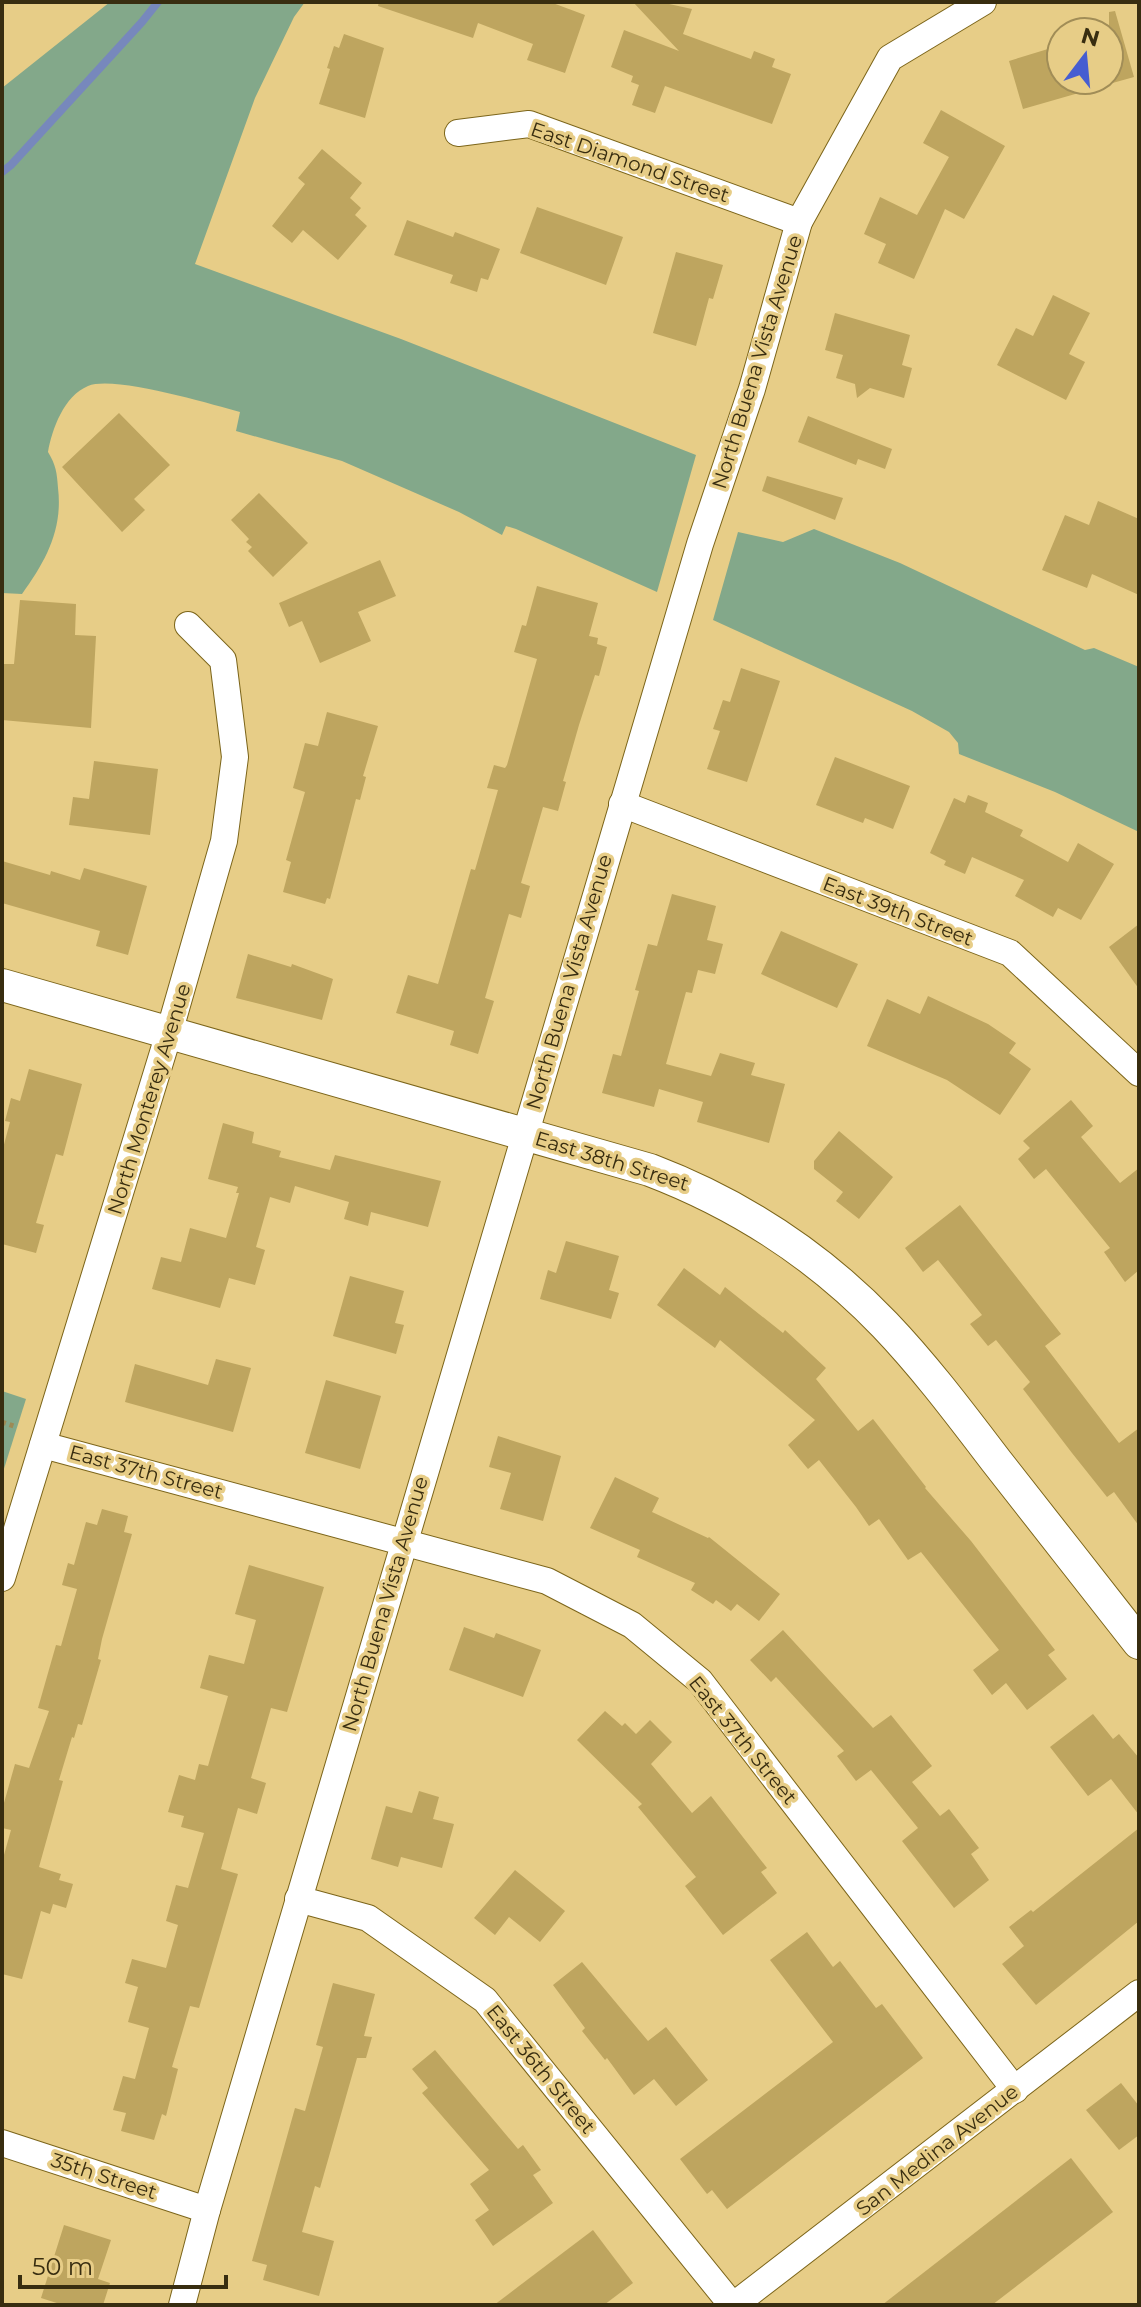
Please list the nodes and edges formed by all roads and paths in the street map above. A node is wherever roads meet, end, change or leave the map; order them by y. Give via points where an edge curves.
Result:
1 (983, 2) edge
2 (458, 133) dead end
3 (799, 222) junction
4 (188, 625) dead end
5 (622, 804) junction
6 (2, 985) edge
7 (169, 1033) junction
8 (1139, 1073) edge
9 (524, 1134) junction
10 (2, 1422) edge
11 (17, 1427) dead end
12 (43, 1445) junction
13 (404, 1541) junction
14 (2, 1578) edge
15 (1139, 1643) edge
16 (298, 1899) junction
17 (1139, 1993) edge
18 (1015, 2090) junction
19 (2, 2143) edge
20 (207, 2210) junction
21 (182, 2305) edge
22 (733, 2305) edge

1 - 3 street, North Buena Vista Avenue via 890,58
2 - 3 street, East Diamond Street via 529,124
3 - 5 street, North Buena Vista Avenue
4 - 7 street, North Monterey Avenue via 223,660 235,757 224,841
5 - 8 street, East 39th Street via 1010,953
5 - 9 street, North Buena Vista Avenue
6 - 7 street, East 38th Street
7 - 9 street, East 38th Street
7 - 12 street, North Monterey Avenue
9 - 13 street, North Buena Vista Avenue
9 - 15 street, East 38th Street via 697,1188 776,1233 841,1283 925,1370
10 - 11 path
12 - 13 street, East 37th Street
12 - 14 street, North Monterey Avenue
13 - 16 street, North Buena Vista Avenue
13 - 18 street, East 37th Street via 547,1581 632,1625 700,1681
16 - 20 street, North Buena Vista Avenue
16 - 22 street, East 36th Street via 368,1918 485,2000
17 - 18 street, San Medina Avenue
18 - 22 street, San Medina Avenue
19 - 20 street, 35th Street
20 - 21 street, North Buena Vista Avenue

